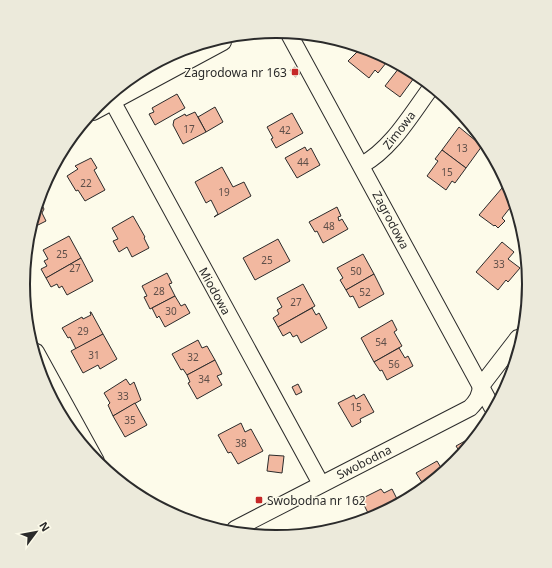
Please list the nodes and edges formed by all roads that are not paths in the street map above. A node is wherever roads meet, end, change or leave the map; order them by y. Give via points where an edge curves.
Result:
1 (292, 39) edge
2 (217, 45) edge
3 (428, 91) edge
4 (119, 95) edge
5 (112, 101) edge
6 (362, 165) junction
7 (515, 342) edge
8 (46, 369) edge
9 (481, 386) junction
10 (491, 404) edge
11 (81, 434) edge
12 (321, 484) junction
13 (239, 527) edge

1 - 6 street, Zagrodowa
2 - 4 street
3 - 6 street, Zimowa via 390,143
5 - 12 street, Miodowa
6 - 9 street, Zagrodowa
7 - 9 street, Swobodna
8 - 11 street
9 - 10 street, Zagrodowa
9 - 12 street, Swobodna via 480,395 470,408
12 - 13 street, Swobodna

